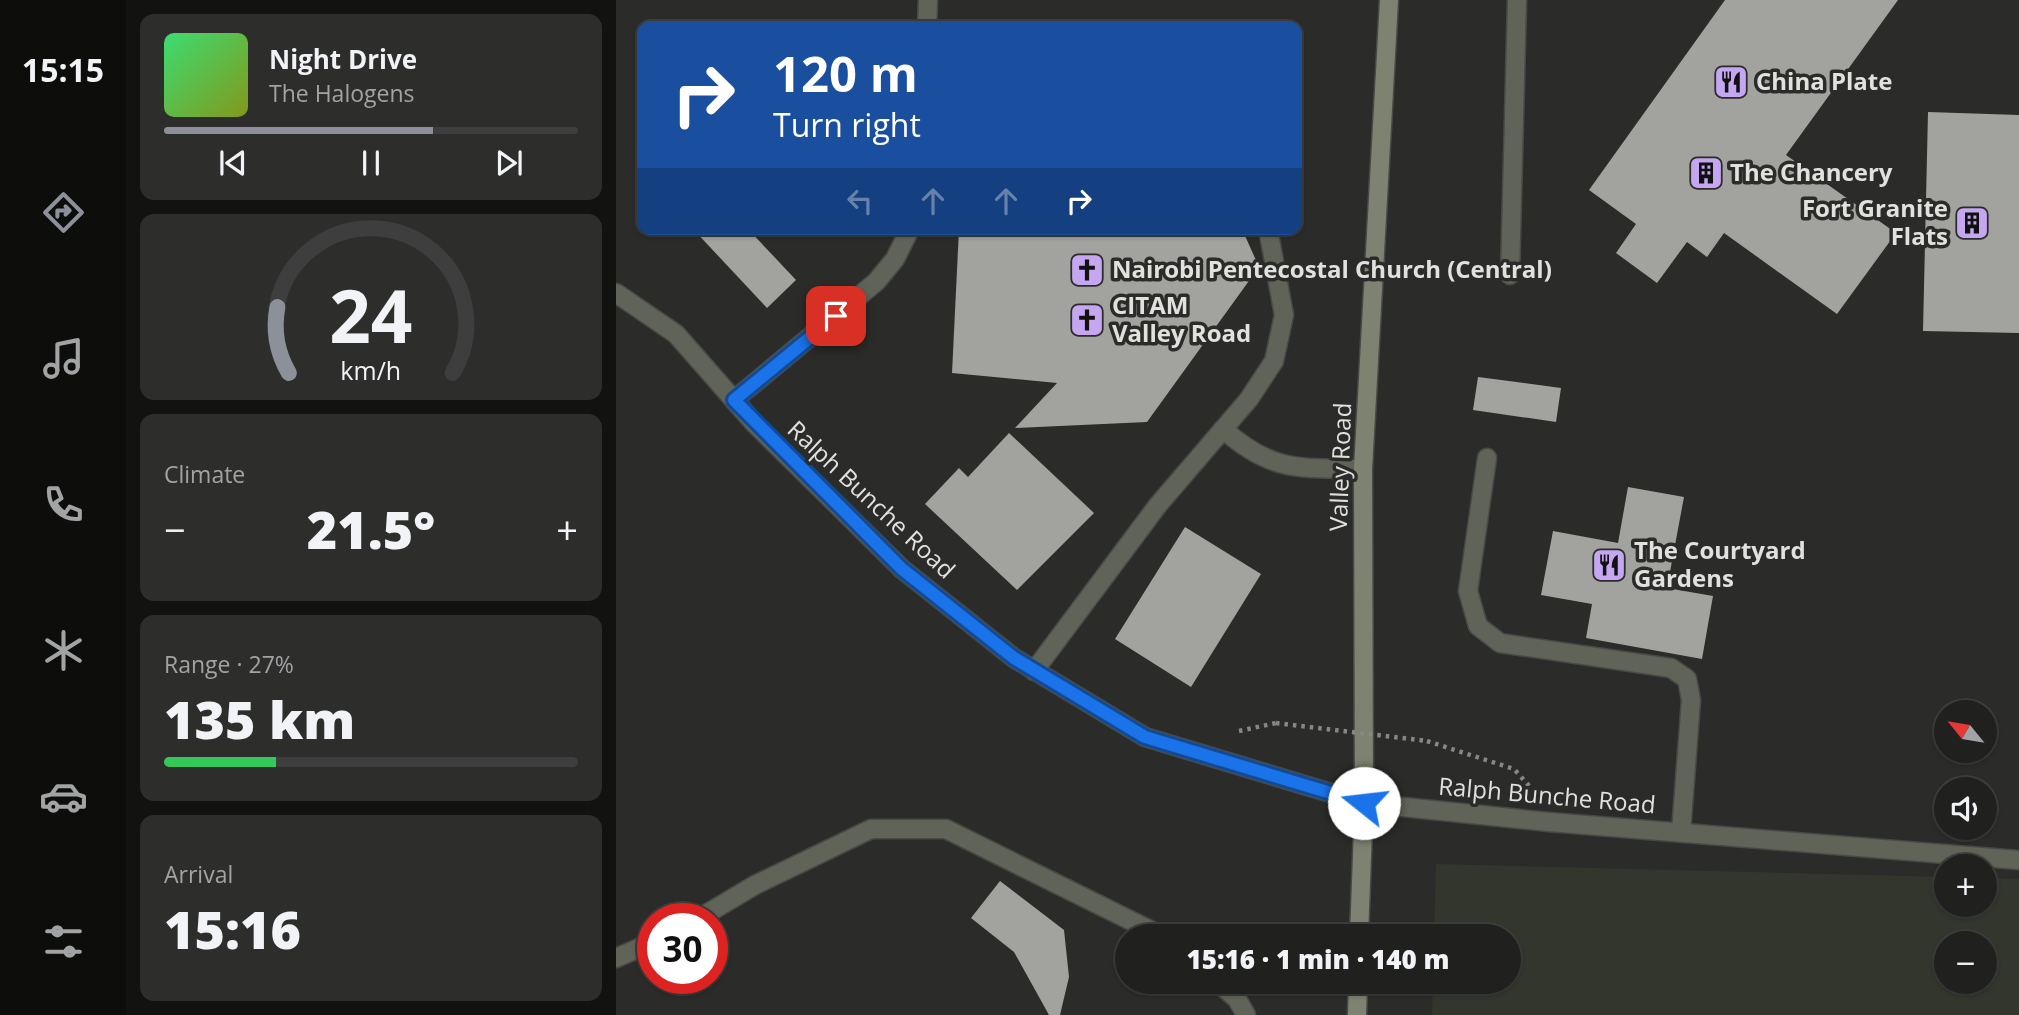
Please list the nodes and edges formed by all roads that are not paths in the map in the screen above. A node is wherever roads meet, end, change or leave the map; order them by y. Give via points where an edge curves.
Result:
1 (928, 0) edge
2 (1389, 0) edge
3 (1517, 0) edge
4 (927, 21) edge
5 (907, 235) edge
6 (1269, 235) edge
7 (1510, 275) dead end
8 (616, 293) edge
9 (734, 400) junction
10 (1223, 429) junction
11 (1487, 458) dead end
12 (1363, 469) junction
13 (1034, 671) junction
14 (1364, 803) junction
15 (1681, 832) junction
16 (2019, 860) edge
17 (725, 903) edge
18 (1138, 924) edge
19 (1359, 924) edge
20 (637, 949) edge
21 (616, 958) edge
22 (1231, 994) edge
23 (1358, 994) edge
24 (1246, 1015) edge
25 (1357, 1015) edge

1 - 4 street
2 - 12 main road, Valley Road
3 - 7 street
5 - 9 street via 876,282
6 - 10 street via 1284,315 1274,360 1250,399
8 - 9 street, Ralph Bunche Road via 676,334
9 - 13 street, Ralph Bunche Road via 902,569
10 - 12 street via 1248,451 1277,463
10 - 13 street via 1158,505
11 - 15 street via 1468,591 1478,626 1500,643 1671,668 1687,679 1690,699
12 - 14 main road, Valley Road
13 - 14 street, Ralph Bunche Road via 1145,737
14 - 15 street, Ralph Bunche Road
14 - 19 main road, Valley Road
15 - 16 street, Ralph Bunche Road
17 - 18 street via 871,829 946,829
20 - 21 street
22 - 24 street
23 - 25 main road

